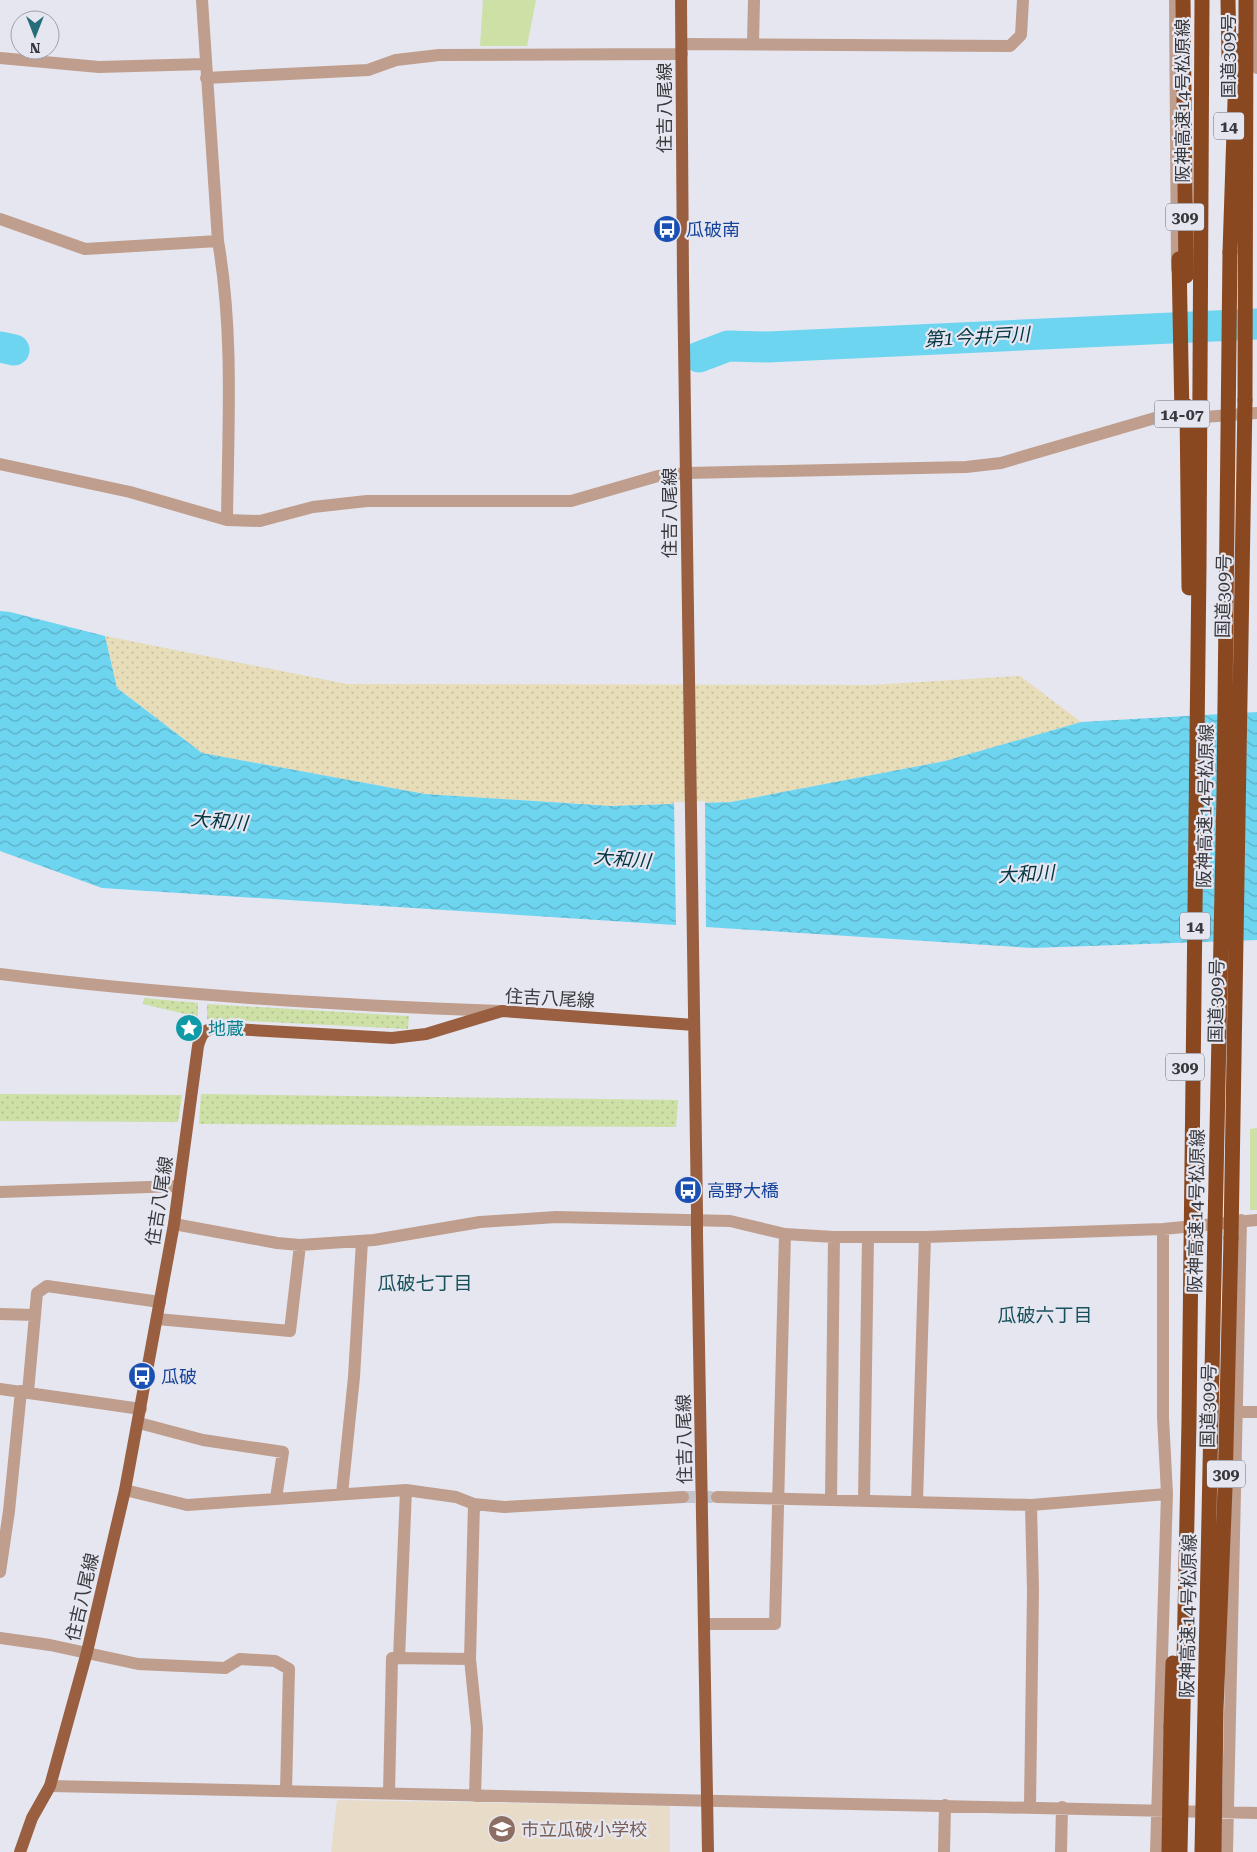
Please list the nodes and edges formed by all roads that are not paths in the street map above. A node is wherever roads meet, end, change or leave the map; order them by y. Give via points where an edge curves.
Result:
1 (202, 0) edge
2 (681, 0) edge
3 (754, 0) edge
4 (1022, 0) edge
5 (1174, 0) edge
6 (1181, 0) edge
7 (1202, 0) edge
8 (1228, 0) edge
9 (1238, 0) edge
10 (1246, 0) edge
11 (1256, 0) edge
12 (753, 44) junction
13 (682, 49) junction
14 (1, 61) edge
15 (205, 64) junction
16 (1257, 68) edge
17 (206, 78) junction
18 (0, 219) edge
19 (218, 241) junction
20 (1230, 252) junction
21 (1257, 413) edge
22 (1178, 419) junction
23 (0, 464) edge
24 (687, 473) junction
25 (227, 520) junction
26 (1199, 567) junction
27 (0, 974) edge
28 (502, 1011) junction
29 (694, 1020) junction
30 (180, 1186) junction
31 (0, 1192) edge
32 (1241, 1220) junction
33 (1257, 1220) edge
34 (174, 1224) junction
35 (1163, 1229) junction
36 (785, 1234) junction
37 (834, 1237) junction
38 (868, 1237) junction
39 (925, 1237) junction
40 (362, 1241) junction
41 (300, 1245) junction
42 (160, 1302) junction
43 (0, 1314) edge
44 (35, 1315) junction
45 (157, 1319) junction
46 (0, 1389) edge
47 (25, 1391) junction
48 (141, 1409) junction
49 (1236, 1412) junction
50 (1257, 1412) edge
51 (139, 1423) junction
52 (125, 1490) junction
53 (406, 1490) junction
54 (342, 1494) junction
55 (1167, 1494) junction
56 (683, 1497) tunnel mouth
57 (717, 1497) tunnel mouth
58 (276, 1498) junction
59 (779, 1499) junction
60 (831, 1500) junction
61 (864, 1501) junction
62 (917, 1502) junction
63 (474, 1504) junction
64 (1031, 1505) junction
65 (0, 1572) edge
66 (706, 1624) junction
67 (0, 1638) edge
68 (88, 1652) junction
69 (399, 1658) junction
70 (470, 1659) junction
71 (50, 1786) junction
72 (286, 1791) junction
73 (389, 1794) junction
74 (475, 1796) junction
75 (709, 1801) junction
76 (944, 1805) junction
77 (1030, 1806) junction
78 (1062, 1807) junction
79 (1163, 1810) junction
80 (1221, 1812) junction
81 (1257, 1813) edge
82 (20, 1852) edge
83 (708, 1852) edge
84 (944, 1852) edge
85 (1061, 1852) edge
86 (1156, 1852) edge
87 (1170, 1852) edge
88 (1180, 1852) edge
89 (1202, 1852) edge
90 (1214, 1852) edge
91 (1228, 1852) edge

1 - 15 street
2 - 13 main road, 住吉八尾線
3 - 12 street
4 - 12 street via 1022,35 1010,46
5 - 22 street
6 - 26 highway, 14-07, bridge via 1182,414
6 - 79 highway, 国道309号 / 309, bridge via 1184,27 1190,698 1181,1424 1171,1727
7 - 26 highway, 阪神高速14号松原線 / 14, bridge
8 - 20 highway, 阪神高速14号松原線 / 14
9 - 20 highway
10 - 80 highway, 国道309号 / 309, bridge via 1246,400 1226,1488 1216,1710
11 - 16 street
12 - 13 street
13 - 17 street via 438,55 396,60 368,70
13 - 24 main road, 住吉八尾線
14 - 15 street via 99,66
15 - 17 street
17 - 19 street
18 - 19 street via 85,249
19 - 25 street via 224,278 228,377
20 - 89 highway, 阪神高速14号松原線 / 14, bridge via 1224,805
21 - 22 street
22 - 24 street via 1155,418 1001,463 966,467
23 - 25 street via 130,492
24 - 25 street via 658,476 571,500 367,501 313,507 260,521
24 - 29 main road, 住吉八尾線
26 - 88 highway, 阪神高速14号松原線 / 14, bridge via 1189,1422
27 - 28 street via 204,996
28 - 29 main road, 住吉八尾線
28 - 30 main road, 住吉八尾線 via 426,1034 392,1038 207,1029 198,1046
29 - 66 main road, 住吉八尾線, bridge
30 - 31 street
30 - 34 main road, 住吉八尾線
32 - 33 street
32 - 35 street
32 - 49 street
34 - 41 street
34 - 42 main road, 住吉八尾線
35 - 39 street
35 - 55 street via 1163,1417
36 - 37 street
36 - 40 street via 730,1221 556,1217 480,1222
36 - 59 street
37 - 38 street
37 - 60 street
38 - 39 street
38 - 61 street
39 - 62 street
40 - 41 street
40 - 54 street via 354,1377
41 - 45 street via 290,1332
42 - 44 street via 46,1286 37,1293
42 - 45 main road, 住吉八尾線
43 - 44 street
44 - 47 street
45 - 48 main road, 住吉八尾線
46 - 47 street
47 - 48 street
47 - 65 street
48 - 51 main road, 住吉八尾線
49 - 50 street
49 - 80 street
51 - 52 main road, 住吉八尾線
51 - 58 street via 203,1440 283,1452
52 - 58 street via 187,1505
52 - 68 main road, 住吉八尾線
53 - 54 street
53 - 63 street via 456,1497
53 - 69 street
54 - 58 street
55 - 64 street
55 - 79 street
56 - 63 street via 504,1507
57 - 59 street
59 - 60 street
59 - 66 street via 775,1624
60 - 61 street
61 - 62 street
62 - 64 street
63 - 70 street
64 - 77 street
66 - 75 main road, 住吉八尾線
67 - 68 street
68 - 71 main road, 住吉八尾線
68 - 72 street via 138,1664 225,1668 240,1659 275,1661 289,1669
69 - 70 street
69 - 73 street via 392,1658
70 - 74 street via 477,1728
71 - 72 street
71 - 82 main road, 住吉八尾線 via 32,1818
72 - 73 street
73 - 74 street
74 - 75 street
75 - 76 street
75 - 83 main road, 住吉八尾線
76 - 77 street
76 - 84 street
77 - 78 street
78 - 79 street
78 - 85 street
79 - 80 street
79 - 86 street
79 - 87 highway, 国道309号 / 309
80 - 81 street
80 - 90 highway, 国道309号 / 309
80 - 91 street

